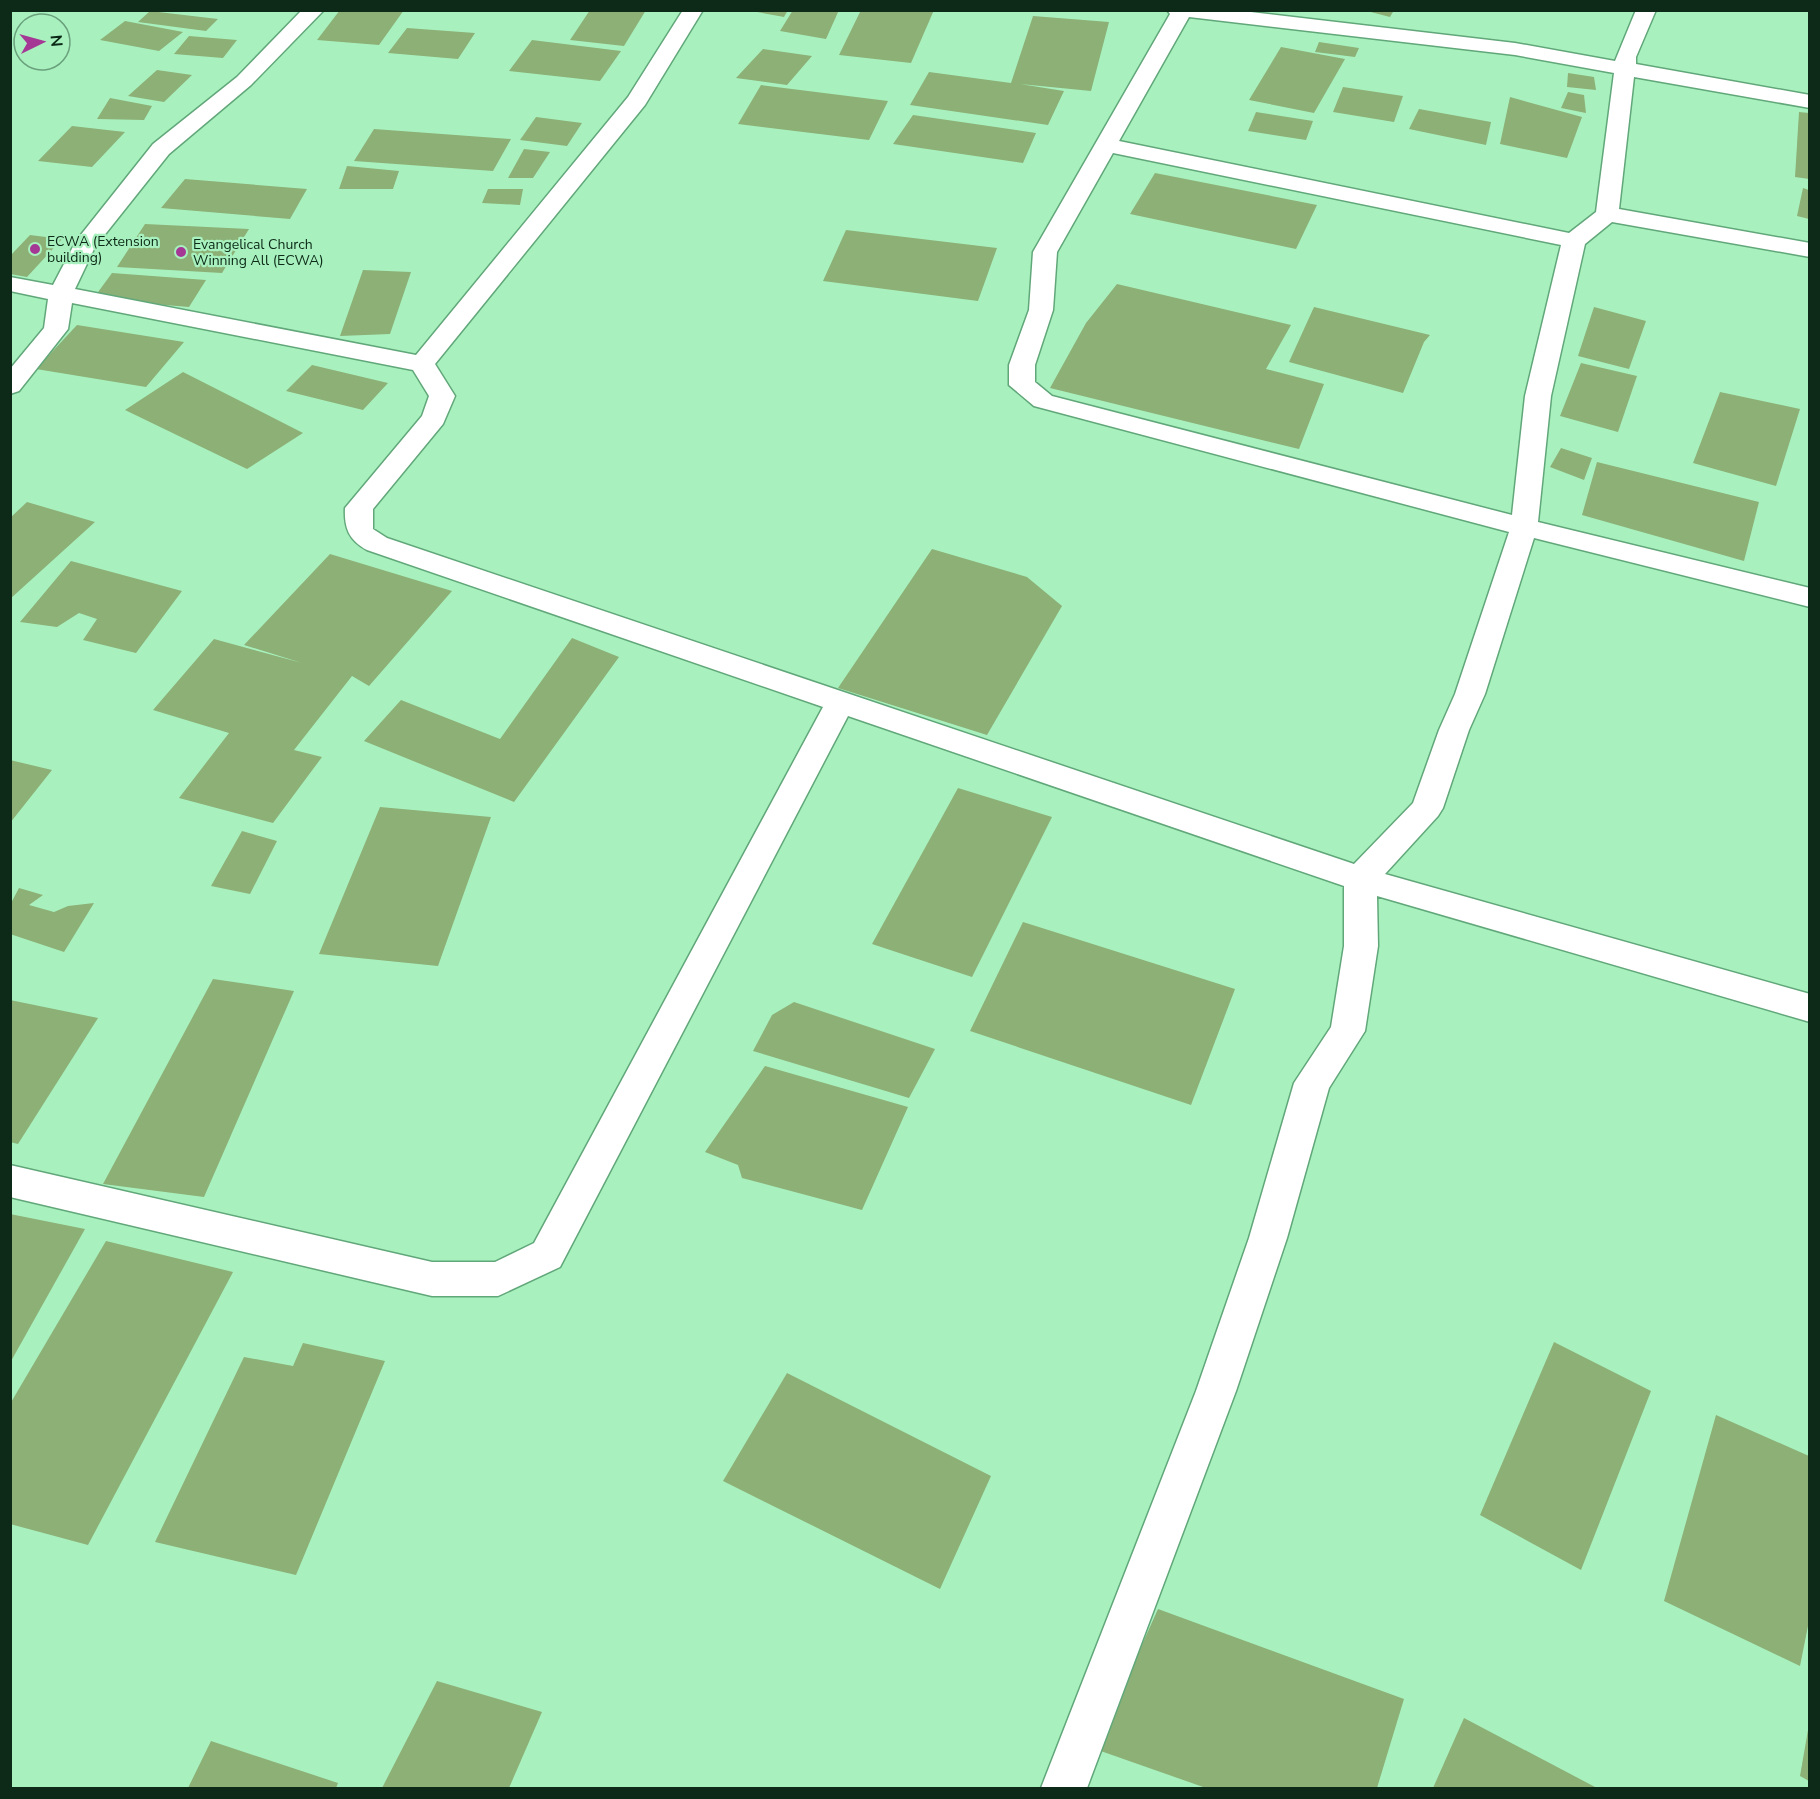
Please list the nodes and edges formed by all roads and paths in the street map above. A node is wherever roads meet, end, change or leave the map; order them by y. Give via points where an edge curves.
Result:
1 (314, 10) edge
2 (693, 10) edge
3 (1177, 10) edge
4 (1646, 10) edge
5 (1183, 11) edge
6 (1626, 69) junction
7 (1809, 102) edge
8 (1107, 145) junction
9 (1607, 214) junction
10 (1574, 241) junction
11 (1809, 250) edge
12 (10, 284) edge
13 (62, 293) junction
14 (422, 364) junction
15 (10, 386) edge
16 (1524, 527) junction
17 (1809, 598) edge
18 (841, 701) junction
19 (1360, 879) junction
20 (1809, 1008) edge
21 (10, 1182) edge
22 (1064, 1788) edge

1 - 13 street via 244,81 161,149 84,246
2 - 14 street via 638,100
3 - 5 street
4 - 6 street via 1626,57
5 - 6 street via 1515,49
5 - 8 street
6 - 7 street
6 - 9 street
8 - 10 street
8 - 16 street via 1045,252 1041,310 1022,365 1022,385 1043,401
9 - 10 street
9 - 11 street
10 - 16 street via 1538,396
12 - 13 street
13 - 14 street
13 - 15 street via 56,329
14 - 18 street via 442,396 434,418 358,508 357,525 363,537
16 - 17 street
16 - 19 street via 1427,808
18 - 19 street
18 - 21 street via 548,1255 498,1280 432,1279
19 - 20 street
19 - 22 street via 1361,946 1348,1030 1312,1083 1268,1238 1216,1391

